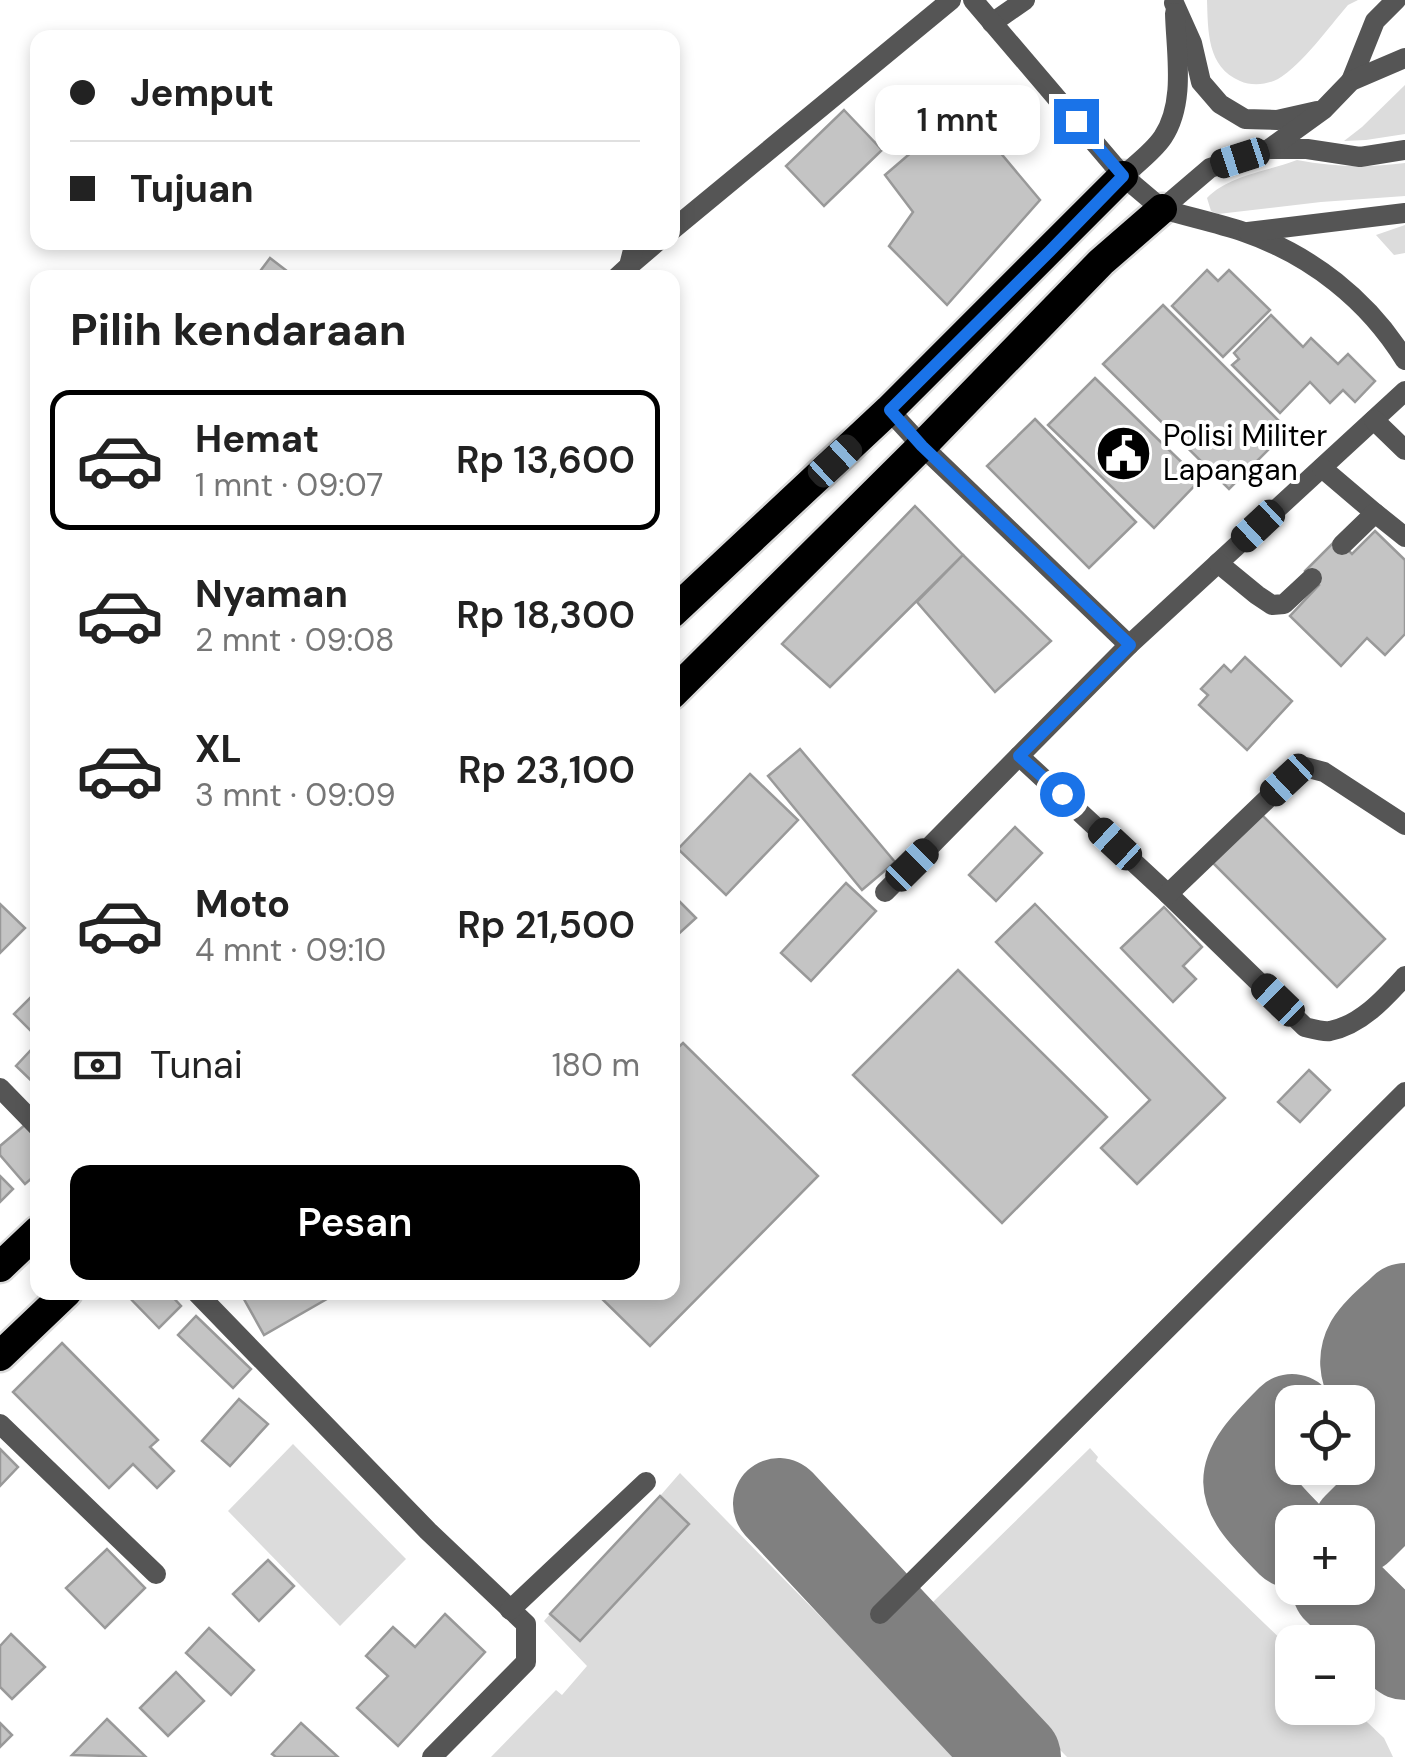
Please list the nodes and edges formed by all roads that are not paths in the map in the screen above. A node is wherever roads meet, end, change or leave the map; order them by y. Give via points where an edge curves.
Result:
1 (952, 0) edge
2 (973, 0) edge
3 (1025, 0) edge
4 (1396, 0) edge
5 (1174, 2) edge
6 (992, 23) junction
7 (1405, 58) edge
8 (1352, 81) junction
9 (1324, 110) junction
10 (1269, 148) junction
11 (1405, 150) edge
12 (1123, 176) junction
13 (1162, 208) junction
14 (1405, 213) edge
15 (680, 223) edge
16 (1246, 232) junction
17 (648, 250) edge
18 (624, 270) edge
19 (1405, 360) edge
20 (1405, 391) edge
21 (890, 410) junction
22 (1374, 420) junction
23 (922, 446) junction
24 (1405, 450) edge
25 (1322, 468) junction
26 (1375, 513) junction
27 (1405, 536) edge
28 (1342, 545) dead end
29 (1218, 563) junction
30 (1312, 578) dead end
31 (680, 606) edge
32 (1130, 645) junction
33 (680, 686) edge
34 (1019, 756) junction
35 (1405, 825) edge
36 (885, 892) dead end
37 (1168, 894) junction
38 (1405, 976) edge
39 (0, 1088) edge
40 (1405, 1092) edge
41 (30, 1119) edge
42 (30, 1239) edge
43 (0, 1267) edge
44 (59, 1300) edge
45 (204, 1300) edge
46 (0, 1356) edge
47 (0, 1424) edge
48 (646, 1482) dead end
49 (156, 1574) dead end
50 (510, 1610) junction
51 (880, 1614) dead end
52 (432, 1757) edge

1 - 15 street
2 - 6 street
3 - 6 street
4 - 8 street via 1375,21
5 - 9 street via 1200,82 1220,104 1245,119
5 - 12 street via 1173,116 1163,138
6 - 12 street
7 - 8 street
8 - 9 street
9 - 10 street
10 - 11 street via 1360,157
10 - 13 street via 1210,168
12 - 13 street
12 - 21 highway
13 - 16 street
13 - 23 highway
14 - 16 street
16 - 19 street via 1330,276
17 - 18 street
20 - 22 street
21 - 23 street
21 - 31 highway
22 - 24 street
22 - 25 street
23 - 32 street
23 - 33 highway
25 - 26 street
25 - 29 street
26 - 27 street
26 - 28 street
29 - 30 street via 1272,605 1284,604
29 - 32 street
32 - 34 street
34 - 36 street
34 - 37 street
35 - 37 street via 1324,772 1305,768
37 - 38 street via 1305,1027 1328,1032 1355,1022
39 - 41 street
40 - 51 street
42 - 43 highway
44 - 46 highway
45 - 50 street
47 - 49 street
48 - 50 street
50 - 52 street via 526,1624 526,1662

